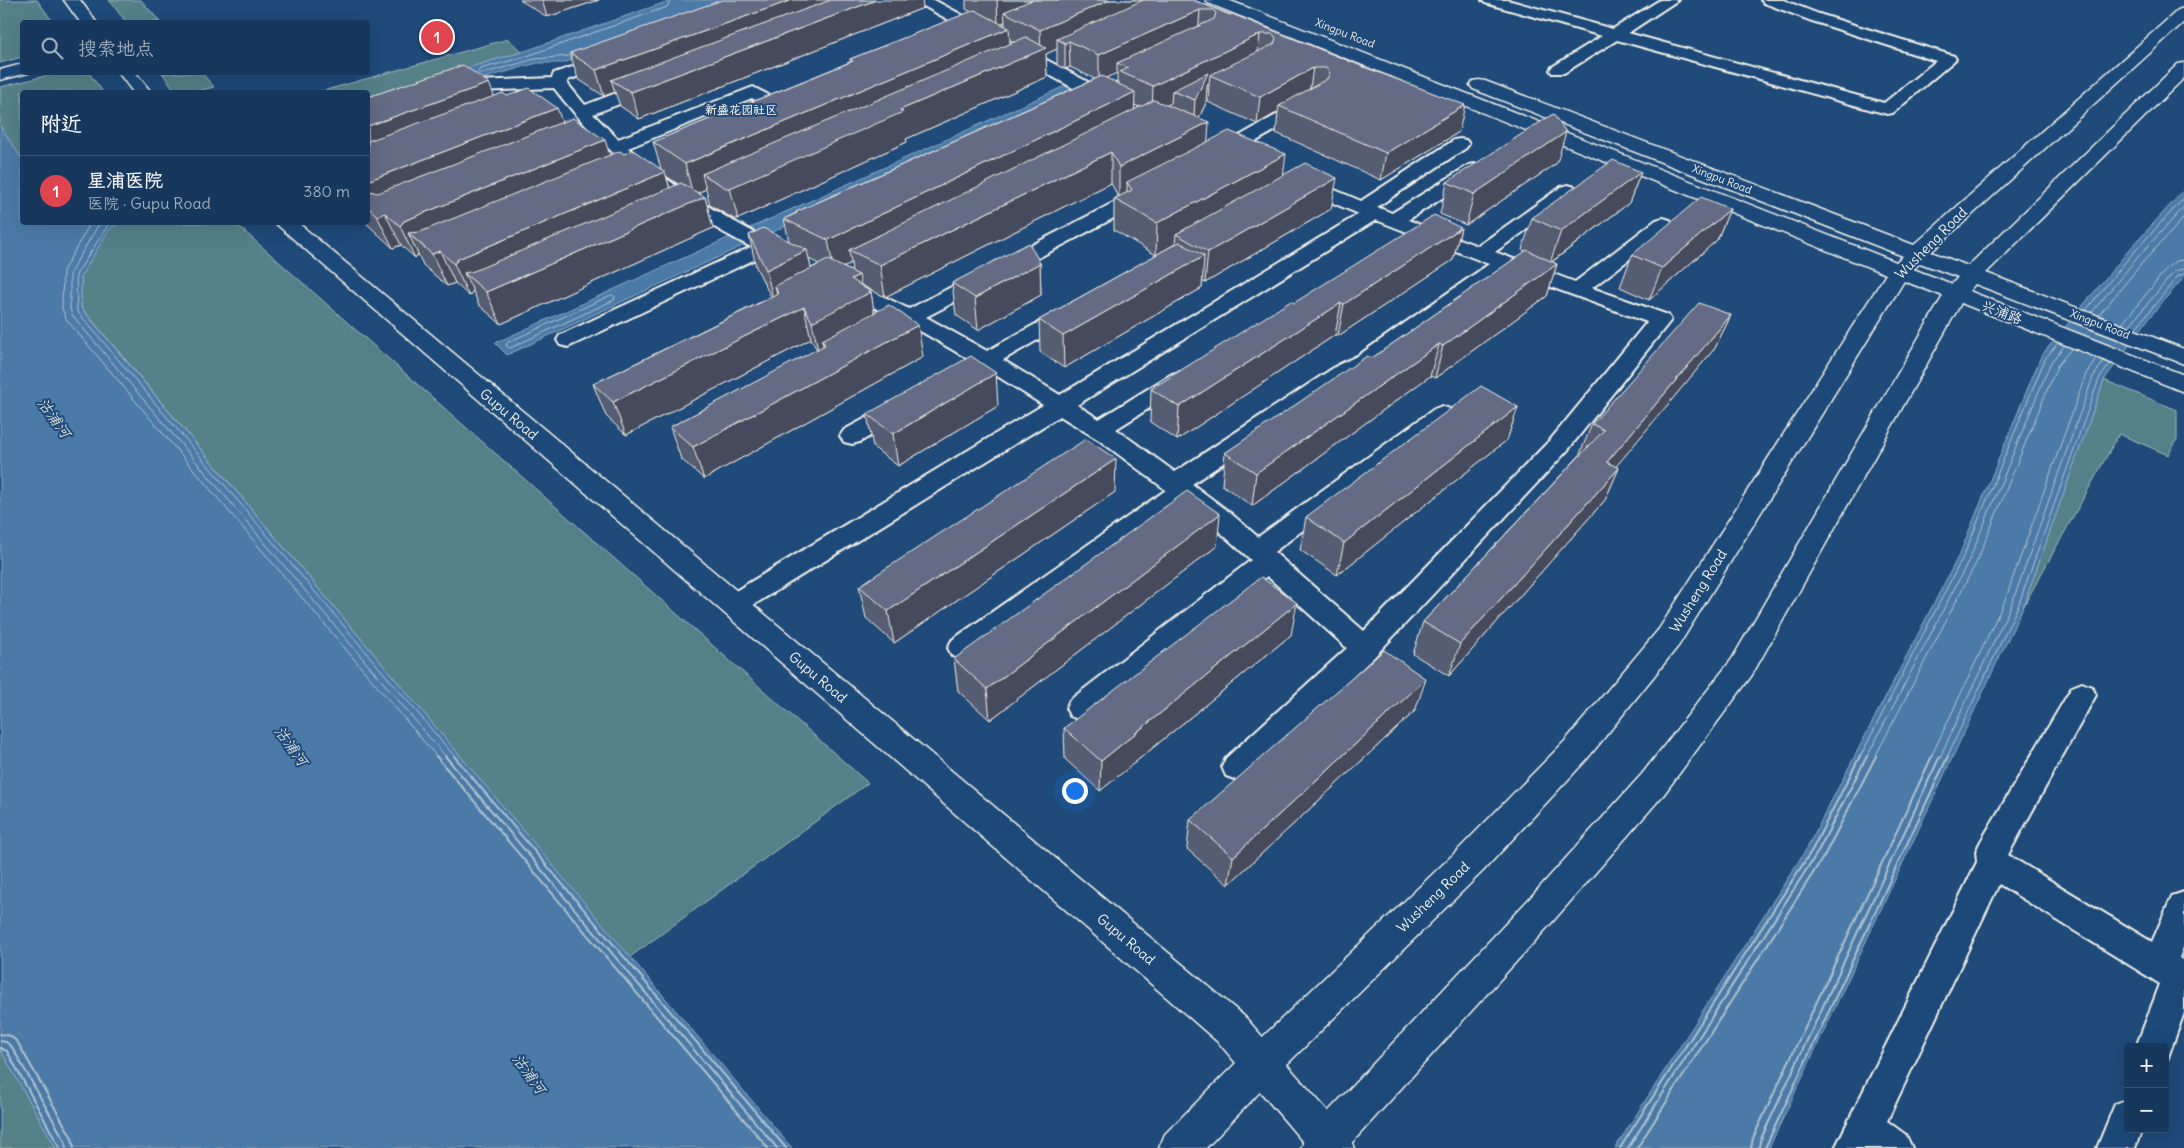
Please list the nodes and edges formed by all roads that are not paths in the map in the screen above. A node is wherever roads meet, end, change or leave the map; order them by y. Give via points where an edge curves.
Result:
1 (72, 0) edge
2 (923, 0) edge
3 (1214, 0) edge
4 (1261, 0) edge
5 (1490, 0) edge
6 (1670, 0) edge
7 (1770, 0) edge
8 (2184, 13) edge
9 (1298, 14) dead end
10 (87, 20) edge
11 (1614, 35) junction
12 (626, 54) edge
13 (2184, 68) edge
14 (20, 70) edge
15 (1558, 70) dead end
16 (0, 75) edge
17 (128, 75) edge
18 (1464, 79) dead end
19 (664, 81) edge
20 (564, 89) junction
21 (140, 90) edge
22 (783, 91) edge
23 (439, 98) edge
24 (765, 99) junction
25 (1316, 100) edge
26 (550, 102) edge
27 (1129, 110) edge
28 (582, 112) junction
29 (756, 120) edge
30 (601, 133) junction
31 (583, 141) edge
32 (1198, 141) edge
33 (1460, 144) dead end
34 (616, 146) junction
35 (1225, 152) junction
36 (1490, 159) edge
37 (660, 161) edge
38 (1249, 162) edge
39 (1198, 166) edge
40 (642, 168) junction
41 (624, 176) edge
42 (1164, 184) edge
43 (1290, 184) edge
44 (1568, 191) edge
45 (709, 195) dead end
46 (691, 203) junction
47 (674, 211) edge
48 (1377, 214) junction
49 (1663, 224) dead end
50 (288, 225) edge
51 (771, 245) junction
52 (1917, 253) junction
53 (1480, 254) junction
54 (1504, 263) junction
55 (1899, 271) junction
56 (1972, 274) junction
57 (1577, 290) junction
58 (1955, 294) junction
59 (1089, 303) edge
60 (910, 317) junction
61 (884, 331) edge
62 (2049, 331) joint
63 (568, 340) dead end
64 (2184, 357) edge
65 (987, 360) junction
66 (1196, 369) edge
67 (962, 374) edge
68 (2184, 384) edge
69 (920, 398) edge
70 (1061, 405) junction
71 (1442, 414) edge
72 (1103, 432) junction
73 (852, 436) dead end
74 (1082, 450) edge
75 (1179, 488) junction
76 (1262, 556) junction
77 (733, 605) junction
78 (962, 648) dead end
79 (1365, 648) junction
80 (2082, 694) dead end
81 (1080, 708) dead end
82 (1237, 767) dead end
83 (1993, 863) junction
84 (2184, 907) edge
85 (2174, 974) edge
86 (2155, 1043) edge
87 (1262, 1064) junction
88 (2124, 1127) edge
89 (1859, 1138) edge
90 (1328, 1145) edge
91 (1179, 1148) edge
92 (1894, 1148) edge
93 (2116, 1148) edge

1 - 10 main road
2 - 27 street via 952,16 997,33 1034,61
3 - 55 main road, Xingpu Road
4 - 9 main road, Xingpu Road
5 - 11 street
6 - 11 street
7 - 11 street via 1948,59 1887,109
8 - 52 main road, Wusheng Road
11 - 15 street
12 - 20 street via 560,77
13 - 56 main road
14 - 16 main road
17 - 21 main road
18 - 52 main road, Xingpu Road
19 - 28 street
20 - 23 street via 475,86
20 - 26 street
20 - 28 street
22 - 24 street
24 - 29 street via 782,109
24 - 34 street via 753,92
25 - 35 street
28 - 30 street
30 - 31 street
30 - 34 street
32 - 35 street
33 - 48 street
34 - 40 street
35 - 38 street
35 - 39 street
36 - 48 street
37 - 40 street
40 - 41 street
40 - 46 street
42 - 60 street
43 - 48 street
44 - 53 street
45 - 46 street
46 - 47 street
46 - 51 street via 735,229
48 - 53 street via 1410,236
48 - 70 street
49 - 57 street
50 - 77 main road, Gupu Road
51 - 60 street
51 - 63 street
52 - 55 main road, Wusheng Road
52 - 56 main road, Xingpu Road
53 - 54 street
54 - 57 street
54 - 75 street
55 - 58 main road, Xingpu Road
55 - 87 main road, Wusheng Road via 1669,637 1576,750 1471,860
56 - 58 main road
56 - 64 main road, Xingpu Road
57 - 79 street via 1660,320 1559,445
58 - 62 main road, 兴浦路
58 - 90 main road via 1742,666 1653,784
59 - 65 street
60 - 61 street
60 - 65 street
62 - 68 main road, Xingpu Road
65 - 67 street
65 - 70 street
66 - 72 street
69 - 73 street
70 - 72 street
70 - 77 street
71 - 76 street
72 - 74 street
72 - 75 street
75 - 76 street via 1219,517
75 - 78 street
76 - 79 street
76 - 81 street
77 - 87 main road, Gupu Road via 1232,1030
79 - 82 street
80 - 83 street via 1992,850
83 - 85 street
83 - 89 street
84 - 85 street
85 - 86 street
87 - 90 main road, Gupu Road
87 - 91 main road, Wusheng Road
88 - 93 street
89 - 92 street

